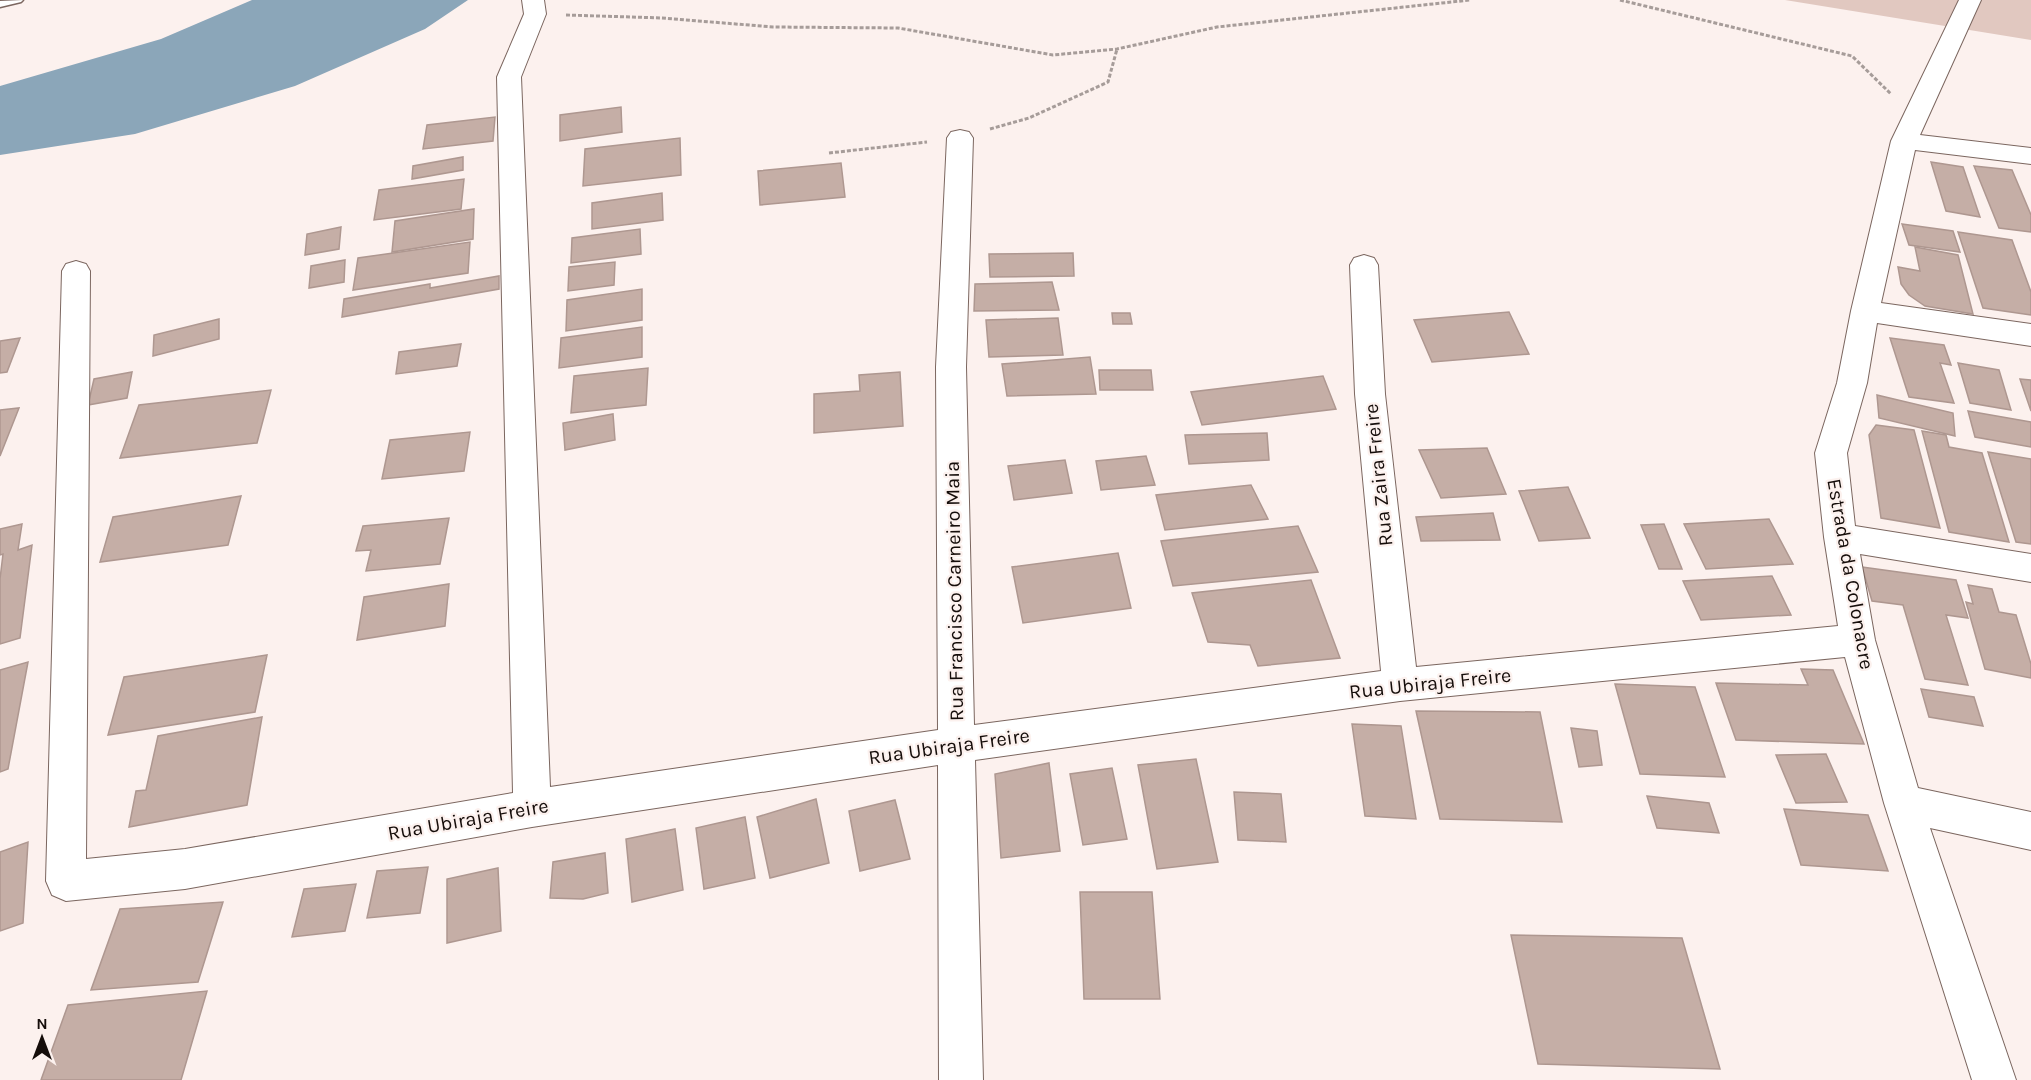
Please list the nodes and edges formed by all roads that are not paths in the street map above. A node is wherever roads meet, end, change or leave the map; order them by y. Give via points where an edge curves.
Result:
1 (17, 0) edge
2 (1970, 0) edge
3 (0, 4) edge
4 (534, 7) edge
5 (960, 138) dead end
6 (1904, 141) junction
7 (2031, 156) edge
8 (1364, 265) dead end
9 (76, 271) dead end
10 (1865, 311) junction
11 (2031, 335) edge
12 (1840, 537) junction
13 (2031, 568) edge
14 (1858, 640) junction
15 (1400, 685) junction
16 (956, 745) junction
17 (1903, 803) junction
18 (532, 808) junction
19 (2031, 831) edge
20 (961, 1080) edge
21 (1994, 1080) edge

1 - 3 lane
2 - 6 street, Estrada da Colonacre
4 - 18 street via 509,78
5 - 16 street, Rua Francisco Carneiro Maia via 951,367
6 - 7 street
6 - 10 street, Estrada da Colonacre
8 - 15 street, Rua Zaira Freire via 1370,394
9 - 18 street, Rua Ubiraja Freire via 66,881 184,869
10 - 11 street
10 - 12 street, Estrada da Colonacre via 1852,383 1831,453
12 - 13 street
12 - 14 street, Estrada da Colonacre
14 - 15 street, Rua Ubiraja Freire
14 - 17 street, Estrada da Colonacre
15 - 16 street, Rua Ubiraja Freire
16 - 18 street, Rua Ubiraja Freire
16 - 20 street, Rua Francisco Carneiro Maia
17 - 19 street
17 - 21 street, Estrada da Colonacre

